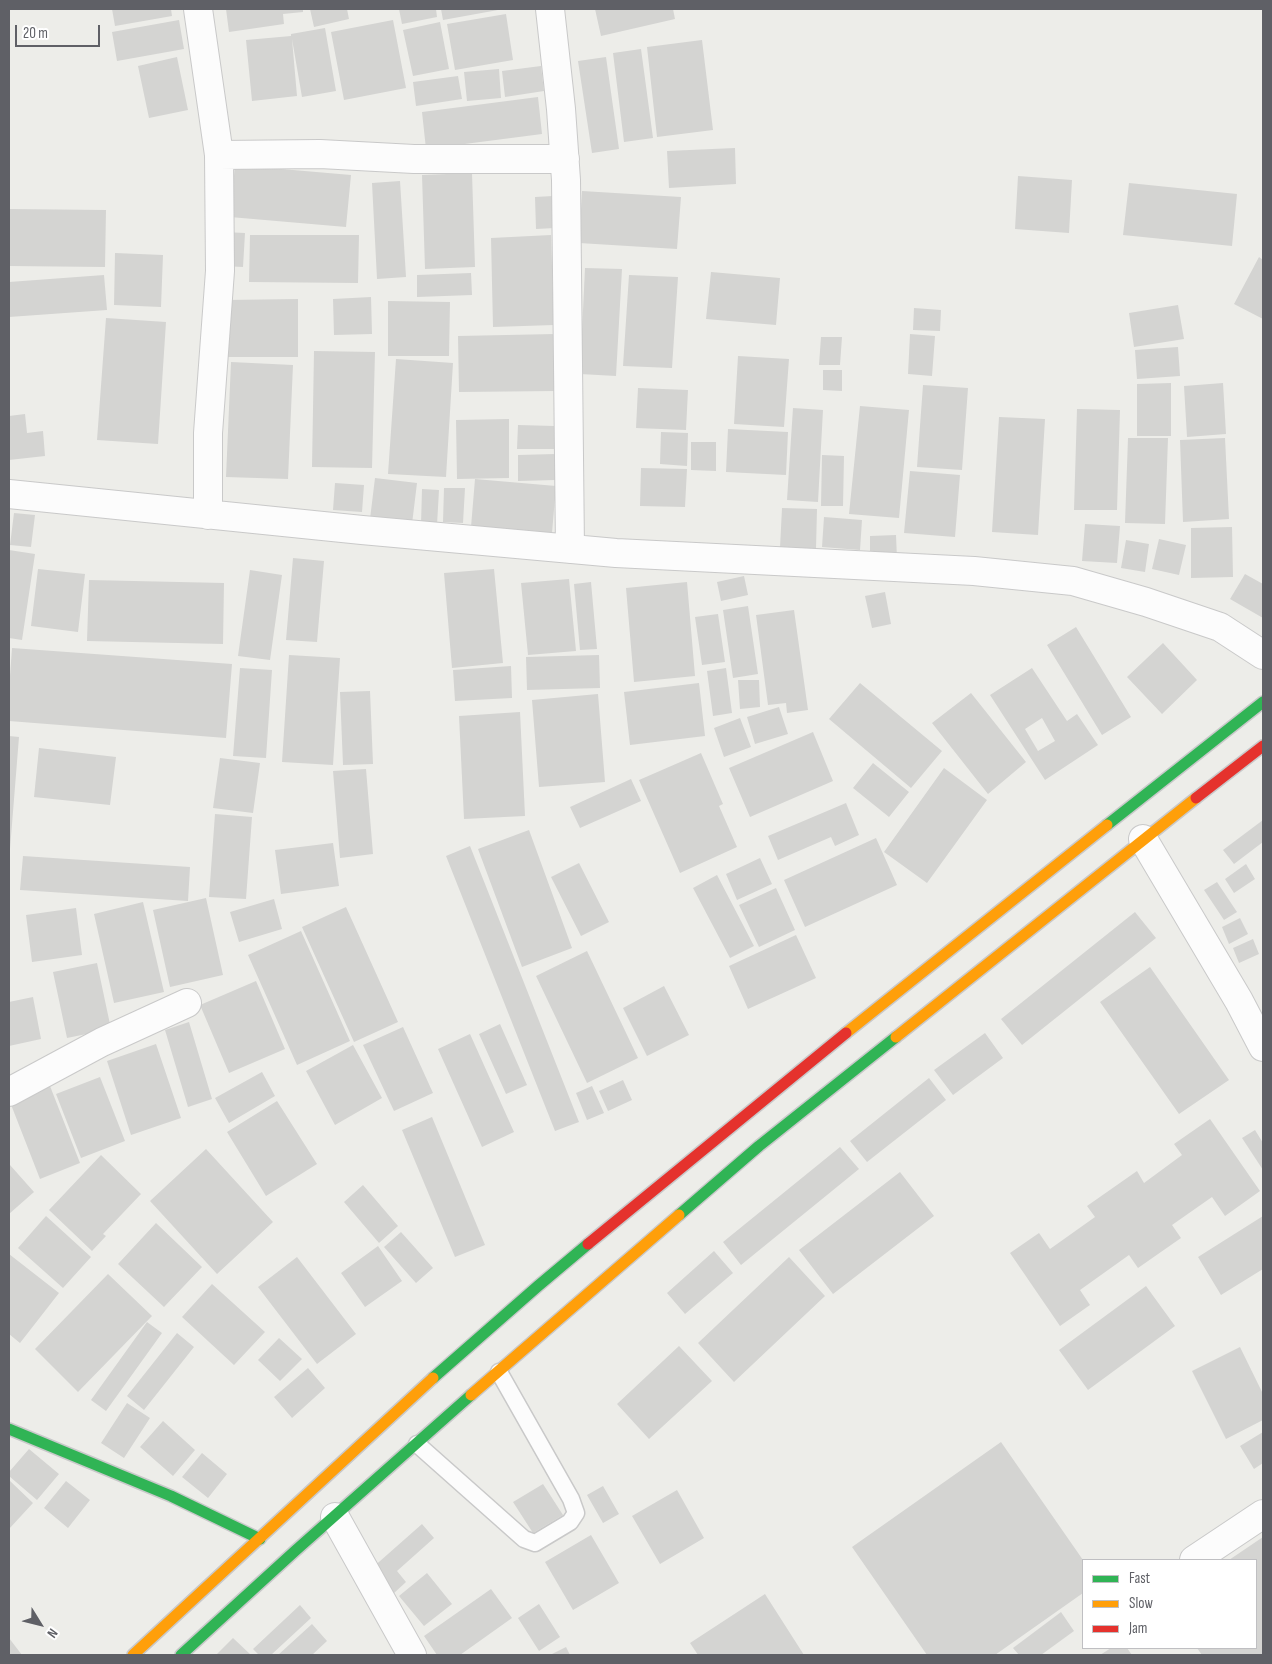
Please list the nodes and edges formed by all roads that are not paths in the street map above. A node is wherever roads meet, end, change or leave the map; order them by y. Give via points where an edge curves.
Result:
1 (198, 9) edge
2 (550, 9) edge
3 (219, 155) junction
4 (565, 159) junction
5 (9, 494) edge
6 (208, 514) junction
7 (570, 549) junction
8 (1263, 655) edge
9 (1263, 702) edge
10 (1263, 746) edge
11 (1143, 840) junction
12 (187, 1003) dead end
13 (1263, 1047) edge
14 (9, 1092) edge
15 (499, 1372) junction
16 (9, 1429) edge
17 (417, 1444) junction
18 (1263, 1514) edge
19 (335, 1517) junction
20 (260, 1538) junction
21 (1196, 1559) edge
22 (133, 1655) edge
23 (181, 1655) edge
24 (412, 1655) edge

1 - 3 street
2 - 4 street
3 - 4 street
3 - 6 street via 220,271 208,433
4 - 7 street
5 - 6 street
6 - 7 street
7 - 8 street via 974,571 1072,581 1220,627
9 - 20 main road via 810,1061 538,1286
10 - 11 main road
11 - 13 street
11 - 15 main road via 759,1146
12 - 14 street via 102,1042
15 - 17 main road
15 - 17 lane via 571,1500 576,1513 570,1522 535,1543 524,1539
16 - 20 main road via 171,1496
17 - 19 main road
18 - 21 street
19 - 23 main road
19 - 24 street
20 - 22 main road

